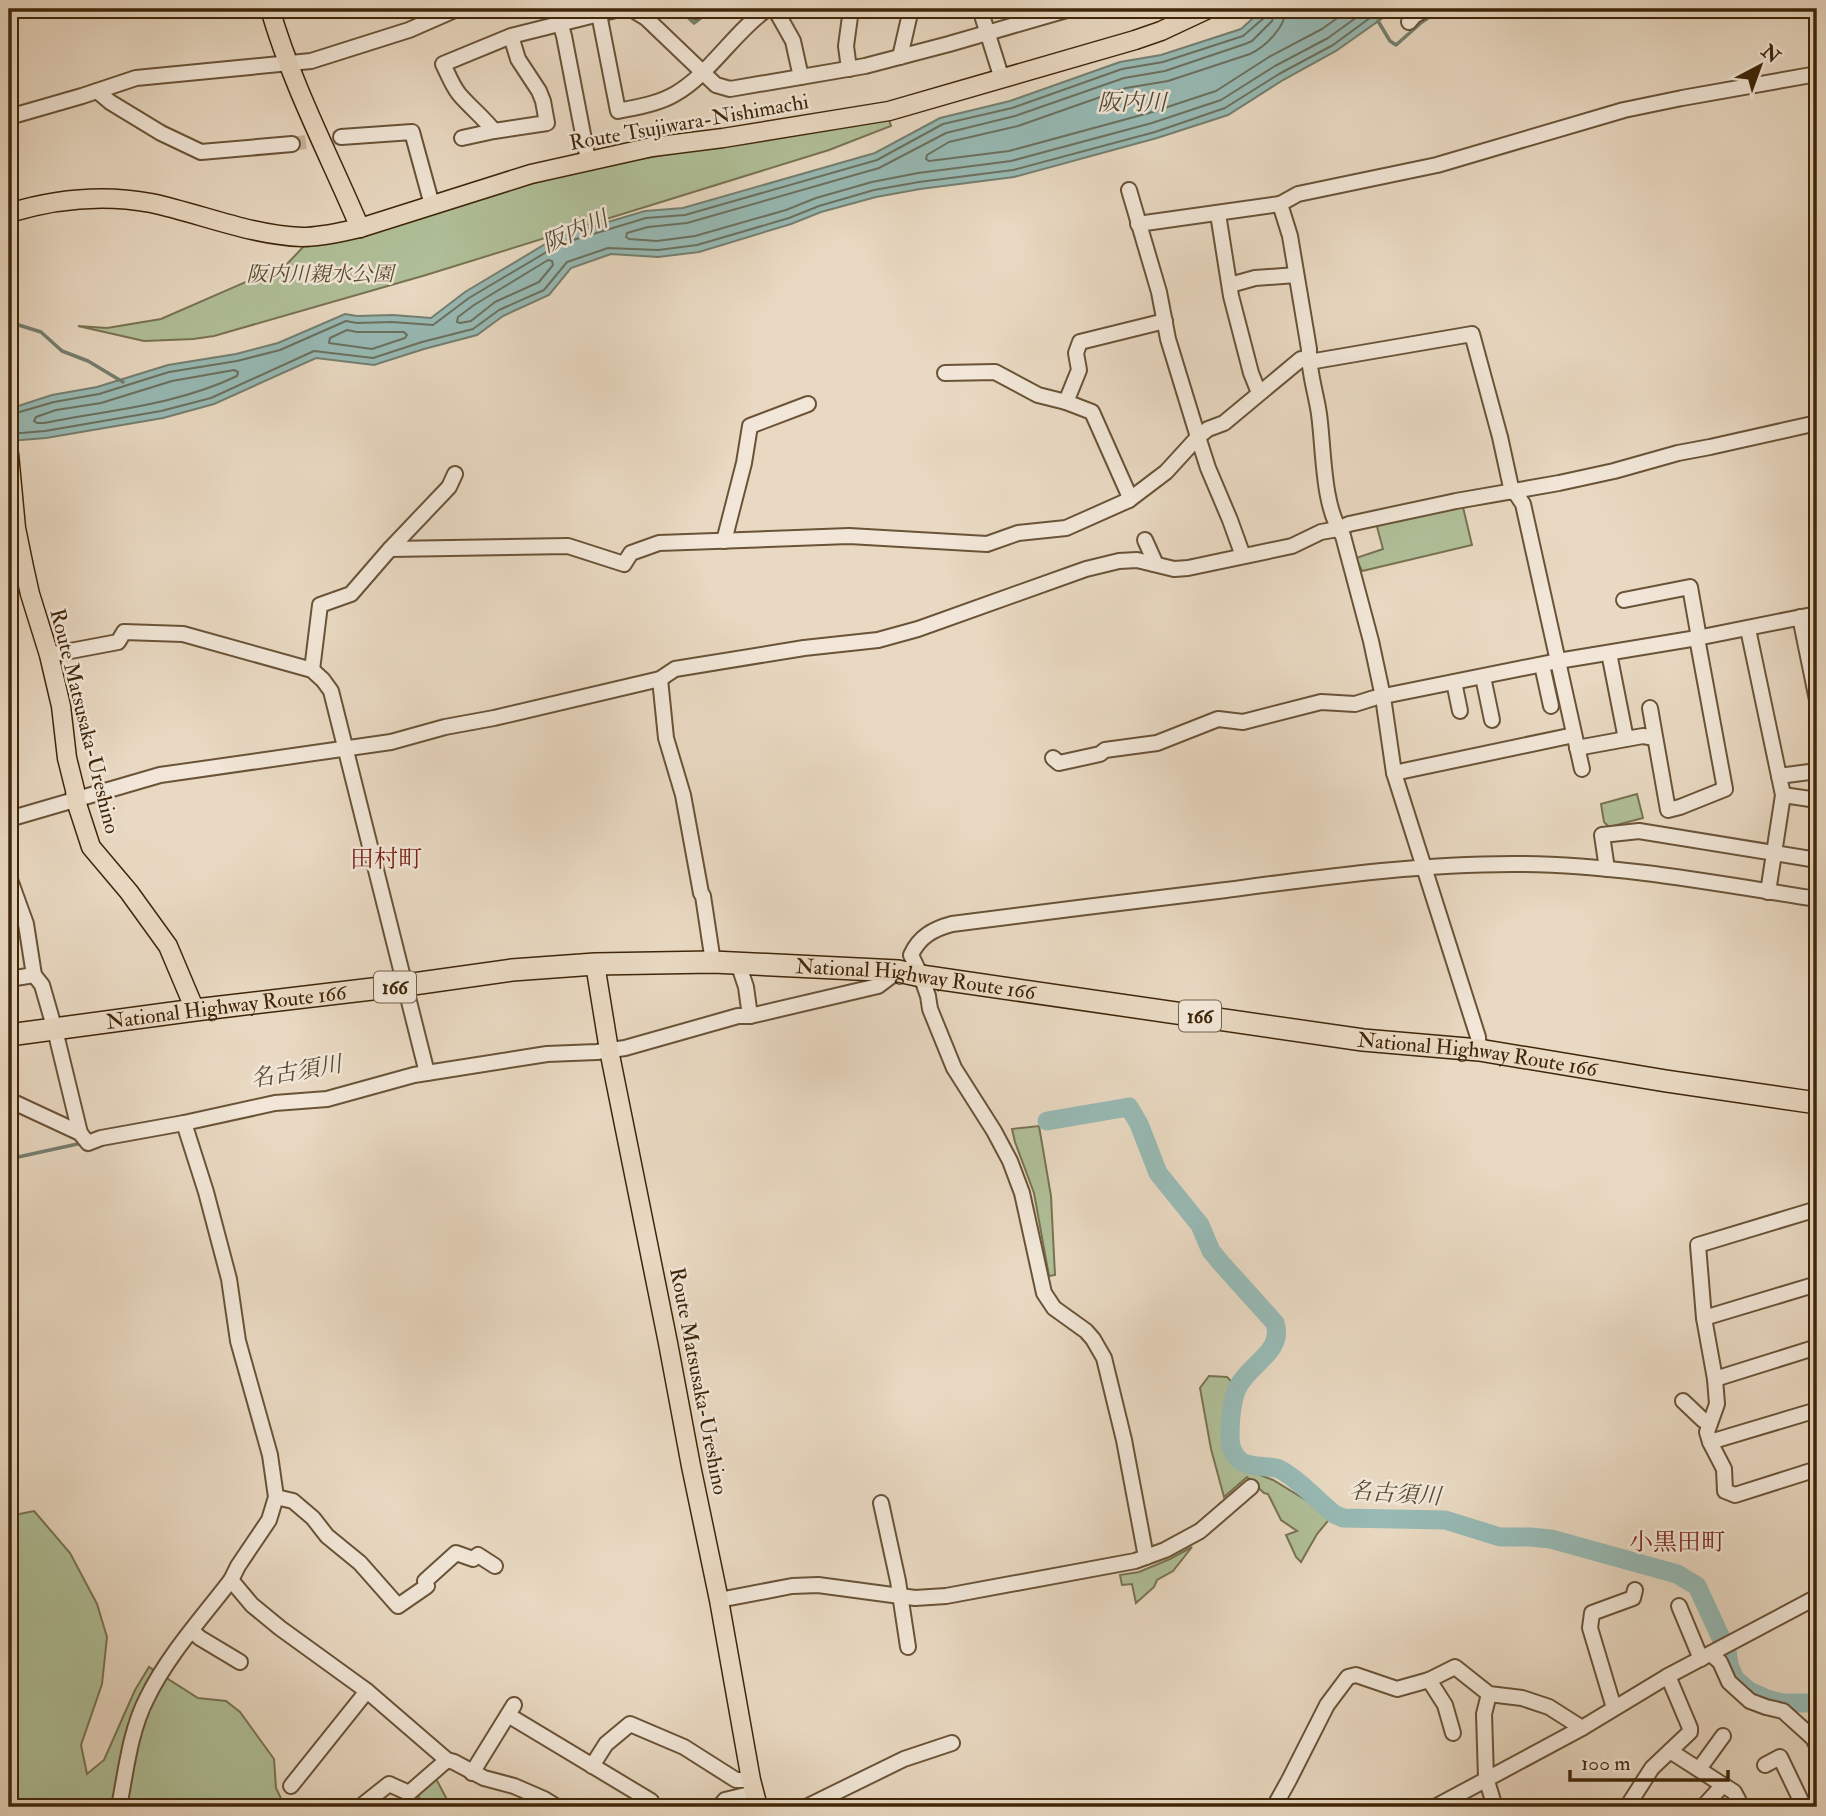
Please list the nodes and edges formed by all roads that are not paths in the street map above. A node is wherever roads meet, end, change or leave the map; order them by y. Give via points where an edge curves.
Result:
1 (270, 9) edge
2 (457, 9) edge
3 (690, 9) edge
4 (703, 9) edge
5 (767, 9) edge
6 (775, 9) edge
7 (851, 9) edge
8 (911, 9) edge
9 (980, 9) edge
10 (1068, 9) edge
11 (1208, 9) edge
12 (1426, 9) edge
13 (599, 14) junction
14 (558, 16) edge
15 (1409, 22) dead end
16 (988, 33) junction
17 (510, 36) junction
18 (900, 57) junction
19 (288, 63) junction
20 (849, 69) junction
21 (702, 72) junction
22 (1817, 75) edge
23 (801, 77) junction
24 (1002, 79) junction
25 (97, 91) junction
26 (9, 117) edge
27 (494, 131) junction
28 (341, 137) tunnel mouth
29 (462, 138) dead end
30 (292, 144) tunnel mouth
31 (589, 160) junction
32 (1129, 190) dead end
33 (1280, 204) junction
34 (432, 205) junction
35 (9, 214) edge
36 (1218, 214) junction
37 (1138, 224) junction
38 (360, 228) junction
39 (1296, 275) junction
40 (1230, 285) junction
41 (1165, 321) junction
42 (1308, 362) junction
43 (945, 373) dead end
44 (1259, 393) junction
45 (1066, 402) junction
46 (808, 404) dead end
47 (1817, 423) edge
48 (1198, 437) junction
49 (9, 454) edge
50 (455, 474) dead end
51 (1513, 492) junction
52 (1129, 500) junction
53 (1338, 529) junction
54 (1145, 540) dead end
55 (724, 541) junction
56 (390, 549) junction
57 (1243, 556) junction
58 (1154, 564) junction
59 (1624, 600) dead end
60 (1817, 614) edge
61 (1800, 617) junction
62 (1748, 629) junction
63 (1698, 638) junction
64 (1609, 653) junction
65 (49, 655) junction
66 (1558, 661) junction
67 (1542, 665) junction
68 (312, 670) junction
69 (1483, 677) junction
70 (660, 679) junction
71 (1454, 682) junction
72 (1383, 697) junction
73 (1817, 700) edge
74 (1551, 706) dead end
75 (1650, 708) dead end
76 (1460, 711) dead end
77 (1492, 720) dead end
78 (1655, 738) junction
79 (1626, 739) junction
80 (1576, 741) junction
81 (345, 748) junction
82 (1053, 758) dead end
83 (1581, 769) dead end
84 (1817, 771) edge
85 (1394, 773) junction
86 (1779, 776) junction
87 (1783, 795) junction
88 (1817, 800) edge
89 (76, 801) junction
90 (9, 819) edge
91 (1775, 852) junction
92 (1817, 860) edge
93 (1424, 868) junction
94 (1608, 869) junction
95 (9, 877) edge
96 (1768, 892) junction
97 (1817, 899) edge
98 (713, 962) junction
99 (738, 963) junction
100 (595, 964) junction
101 (898, 971) junction
102 (34, 975) junction
103 (921, 976) junction
104 (9, 979) edge
105 (406, 985) junction
106 (195, 1010) junction
107 (749, 1012) junction
108 (55, 1030) junction
109 (9, 1035) edge
110 (609, 1050) junction
111 (1479, 1050) junction
112 (426, 1069) junction
113 (9, 1100) edge
114 (1817, 1103) edge
115 (184, 1123) junction
116 (83, 1137) junction
117 (1817, 1209) edge
118 (1817, 1284) edge
119 (1704, 1318) junction
120 (1817, 1347) edge
121 (1716, 1379) junction
122 (1683, 1401) dead end
123 (1817, 1410) edge
124 (1710, 1423) junction
125 (1710, 1442) junction
126 (1817, 1469) edge
127 (1251, 1487) dead end
128 (276, 1497) junction
129 (881, 1503) dead end
130 (1146, 1557) junction
131 (495, 1566) dead end
132 (231, 1580) junction
133 (1635, 1590) dead end
134 (899, 1596) junction
135 (1816, 1599) edge
136 (719, 1600) junction
137 (1679, 1606) dead end
138 (192, 1631) junction
139 (908, 1647) dead end
140 (1709, 1654) junction
141 (240, 1662) dead end
142 (1668, 1676) junction
143 (1429, 1680) junction
144 (367, 1690) junction
145 (1489, 1694) junction
146 (1614, 1708) junction
147 (1581, 1728) junction
148 (1453, 1733) dead end
149 (1723, 1736) dead end
150 (952, 1742) dead end
151 (1817, 1746) edge
152 (1670, 1751) junction
153 (447, 1760) junction
154 (1765, 1765) dead end
155 (592, 1766) junction
156 (1699, 1769) junction
157 (472, 1773) junction
158 (1486, 1779) junction
159 (1723, 1785) junction
160 (291, 1786) dead end
161 (754, 1793) edge
162 (651, 1801) dead end
163 (539, 1803) edge
164 (119, 1807) edge
165 (360, 1807) edge
166 (557, 1807) edge
167 (719, 1807) edge
168 (806, 1807) edge
169 (1274, 1807) edge
170 (1435, 1807) edge
171 (1495, 1807) edge
172 (1627, 1807) edge
173 (1703, 1807) edge
174 (1742, 1807) edge
175 (1804, 1807) edge

1 - 19 main road
2 - 19 street via 365,45 312,61
3 - 4 street
5 - 21 street
6 - 23 street via 793,41
7 - 20 street via 846,46
8 - 18 street
9 - 16 street
10 - 16 street
11 - 24 main road, Route Tsujiwara-Nishimachi via 1135,40
12 - 15 street
13 - 14 street
13 - 21 street via 633,10
13 - 21 street via 618,111 663,100
14 - 17 street
14 - 31 street
16 - 18 street
16 - 24 street
17 - 27 street via 517,59 539,91 547,123
17 - 27 street via 443,64 458,93
18 - 20 street
19 - 25 street via 136,78
19 - 38 main road
20 - 23 street
21 - 23 street via 726,88
22 - 33 street via 1624,110 1437,165 1297,194
24 - 31 main road, Route Tsujiwara-Nishimachi via 889,110
25 - 26 street
25 - 30 street via 161,134 201,152
27 - 29 street
28 - 34 street via 412,132
31 - 34 main road, Route Tsujiwara-Nishimachi
32 - 37 street
33 - 36 street
33 - 39 street
34 - 38 main road, Route Tsujiwara-Nishimachi
35 - 38 main road, Route Tsujiwara-Nishimachi via 55,201 97,198 150,203 285,236
36 - 37 street
36 - 40 street
37 - 41 street
39 - 40 street
39 - 42 street
40 - 44 street
41 - 45 street via 1080,342 1076,353 1079,370
41 - 48 street
42 - 44 street via 1301,359
42 - 51 street via 1472,334
42 - 53 street via 1327,489
43 - 45 street via 995,372 1038,395
44 - 48 street via 1224,423
45 - 52 street via 1092,412
46 - 55 street via 750,426
47 - 51 street
48 - 52 street via 1166,472
48 - 57 street
49 - 65 main road, Route Matsusaka-Ureshino via 16,528
50 - 56 street via 449,487
51 - 53 street
51 - 66 street via 1523,504
52 - 55 street via 1066,528 1018,533 987,544 849,536
53 - 57 street via 1292,546
53 - 72 street via 1355,578
54 - 58 street
55 - 56 street via 659,544 631,553 624,564 568,546
56 - 68 street via 351,594 320,605
57 - 58 street via 1174,569
58 - 70 street via 1119,561 1086,569 878,640 675,669
59 - 63 street via 1690,587
60 - 61 street
61 - 62 street
61 - 73 street
62 - 63 street
62 - 86 street
63 - 64 street
63 - 78 street via 1725,789 1668,810
64 - 66 street
64 - 79 street
65 - 68 street via 118,642 124,632 183,634
65 - 89 main road, Route Matsusaka-Ureshino
66 - 67 street
66 - 80 street
67 - 69 street
67 - 74 street
68 - 81 street via 331,691
69 - 71 street
69 - 77 street
70 - 81 street via 391,742
70 - 98 street via 666,738 683,795
71 - 72 street
71 - 76 street
72 - 82 street via 1355,704 1321,702 1243,722 1218,719 1157,743 1105,750 1059,763
72 - 85 street
75 - 78 street
78 - 79 street
79 - 80 street
80 - 83 street
80 - 85 street
81 - 89 street via 160,775
81 - 105 street
84 - 86 street
85 - 93 street
86 - 87 street
87 - 88 street
87 - 91 street
89 - 90 street
89 - 106 main road, Route Matsusaka-Ureshino via 91,847 168,946
91 - 92 street
91 - 94 street via 1639,831 1602,835
91 - 96 street
93 - 94 street via 1520,864
93 - 103 street via 1326,876 952,924 930,932 915,946 911,955
93 - 111 street
94 - 96 street
95 - 102 street via 26,924
96 - 97 street
98 - 99 highway, National Highway Route 166 / 166
98 - 100 highway, National Highway Route 166 / 166
99 - 101 highway, National Highway Route 166 / 166
99 - 107 street
100 - 105 highway, National Highway Route 166 / 166
100 - 110 main road, Route Matsusaka-Ureshino
101 - 103 highway, National Highway Route 166 / 166
101 - 107 street via 878,986
102 - 104 street
102 - 108 street via 42,985
103 - 111 highway, National Highway Route 166 / 166 via 1363,1040
103 - 130 street via 954,1068 994,1131 1017,1179 1044,1293 1054,1308 1086,1331 1104,1359
105 - 106 highway, National Highway Route 166 / 166
105 - 112 street
106 - 108 highway, National Highway Route 166 / 166
107 - 110 street
108 - 109 highway, National Highway Route 166 / 166
108 - 116 street
110 - 112 street
110 - 136 main road, Route Matsusaka-Ureshino
111 - 114 highway, National Highway Route 166 / 166
112 - 115 street via 327,1099 275,1103
113 - 116 street
115 - 116 street via 102,1138
115 - 128 street via 229,1279 238,1340 270,1455
117 - 119 street via 1698,1245
118 - 119 street
119 - 121 street
120 - 121 street
121 - 124 street via 1717,1404
122 - 124 street
123 - 125 street
124 - 125 street
125 - 126 street via 1724,1469 1725,1491 1735,1495
127 - 130 street via 1200,1531
128 - 131 street via 293,1502 313,1518 398,1606 427,1586 425,1581 456,1552 473,1559 478,1555
128 - 132 street via 269,1520
129 - 134 street
130 - 134 street via 946,1597
132 - 138 street
132 - 144 street via 280,1628
133 - 146 street via 1633,1598 1592,1613 1590,1628
134 - 136 street via 818,1585
134 - 139 street
135 - 140 street
136 - 161 main road, Route Matsusaka-Ureshino
137 - 140 street
138 - 141 street
138 - 164 street via 146,1699 134,1731
140 - 142 street
140 - 151 street via 1720,1661 1729,1682 1750,1701 1783,1711
142 - 146 street
142 - 152 street via 1690,1728
143 - 145 street via 1455,1667
143 - 148 street via 1445,1705
143 - 169 street via 1396,1689 1356,1675 1348,1677 1327,1705
144 - 153 street
144 - 160 street
145 - 147 street via 1549,1707
145 - 158 street via 1484,1714
146 - 147 street
147 - 158 street
149 - 156 street
150 - 168 street via 904,1759
152 - 156 street
152 - 172 street
153 - 157 street
153 - 165 street via 409,1793 389,1784
154 - 175 street via 1780,1758
155 - 157 street via 511,1710
155 - 161 street via 606,1744 630,1724 684,1747
155 - 162 street
156 - 159 street
157 - 163 street via 514,1786
158 - 170 street
158 - 171 street
159 - 173 street
159 - 174 street via 1734,1792
161 - 167 street via 724,1800
163 - 166 street

